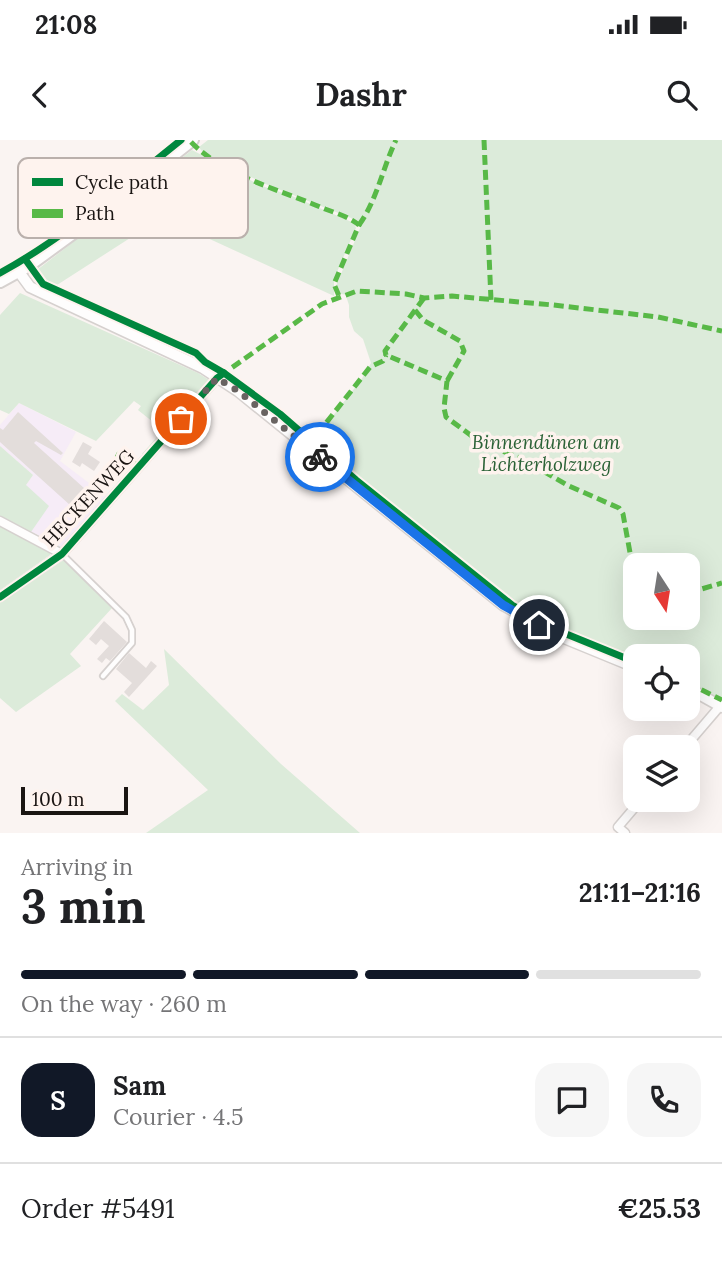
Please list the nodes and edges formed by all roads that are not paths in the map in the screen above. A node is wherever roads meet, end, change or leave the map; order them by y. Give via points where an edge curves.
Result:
1 (193, 140) edge
2 (170, 158) edge
3 (67, 238) edge
4 (19, 272) junction
5 (2, 279) edge
6 (217, 378) junction
7 (0, 521) edge
8 (62, 554) junction
9 (0, 597) edge
10 (623, 662) edge
11 (103, 676) dead end
12 (700, 695) edge
13 (721, 706) edge
14 (696, 735) edge
15 (632, 812) edge
16 (619, 831) edge

1 - 2 main road
3 - 4 main road
4 - 5 main road
4 - 6 street via 30,287 178,355
6 - 8 street, HECKENWEG
6 - 10 street via 503,605 557,635
7 - 8 street, HECKENWEG
8 - 9 street, HECKENWEG
8 - 11 lane via 125,617 132,630 132,643
12 - 13 street
13 - 14 street
15 - 16 street

